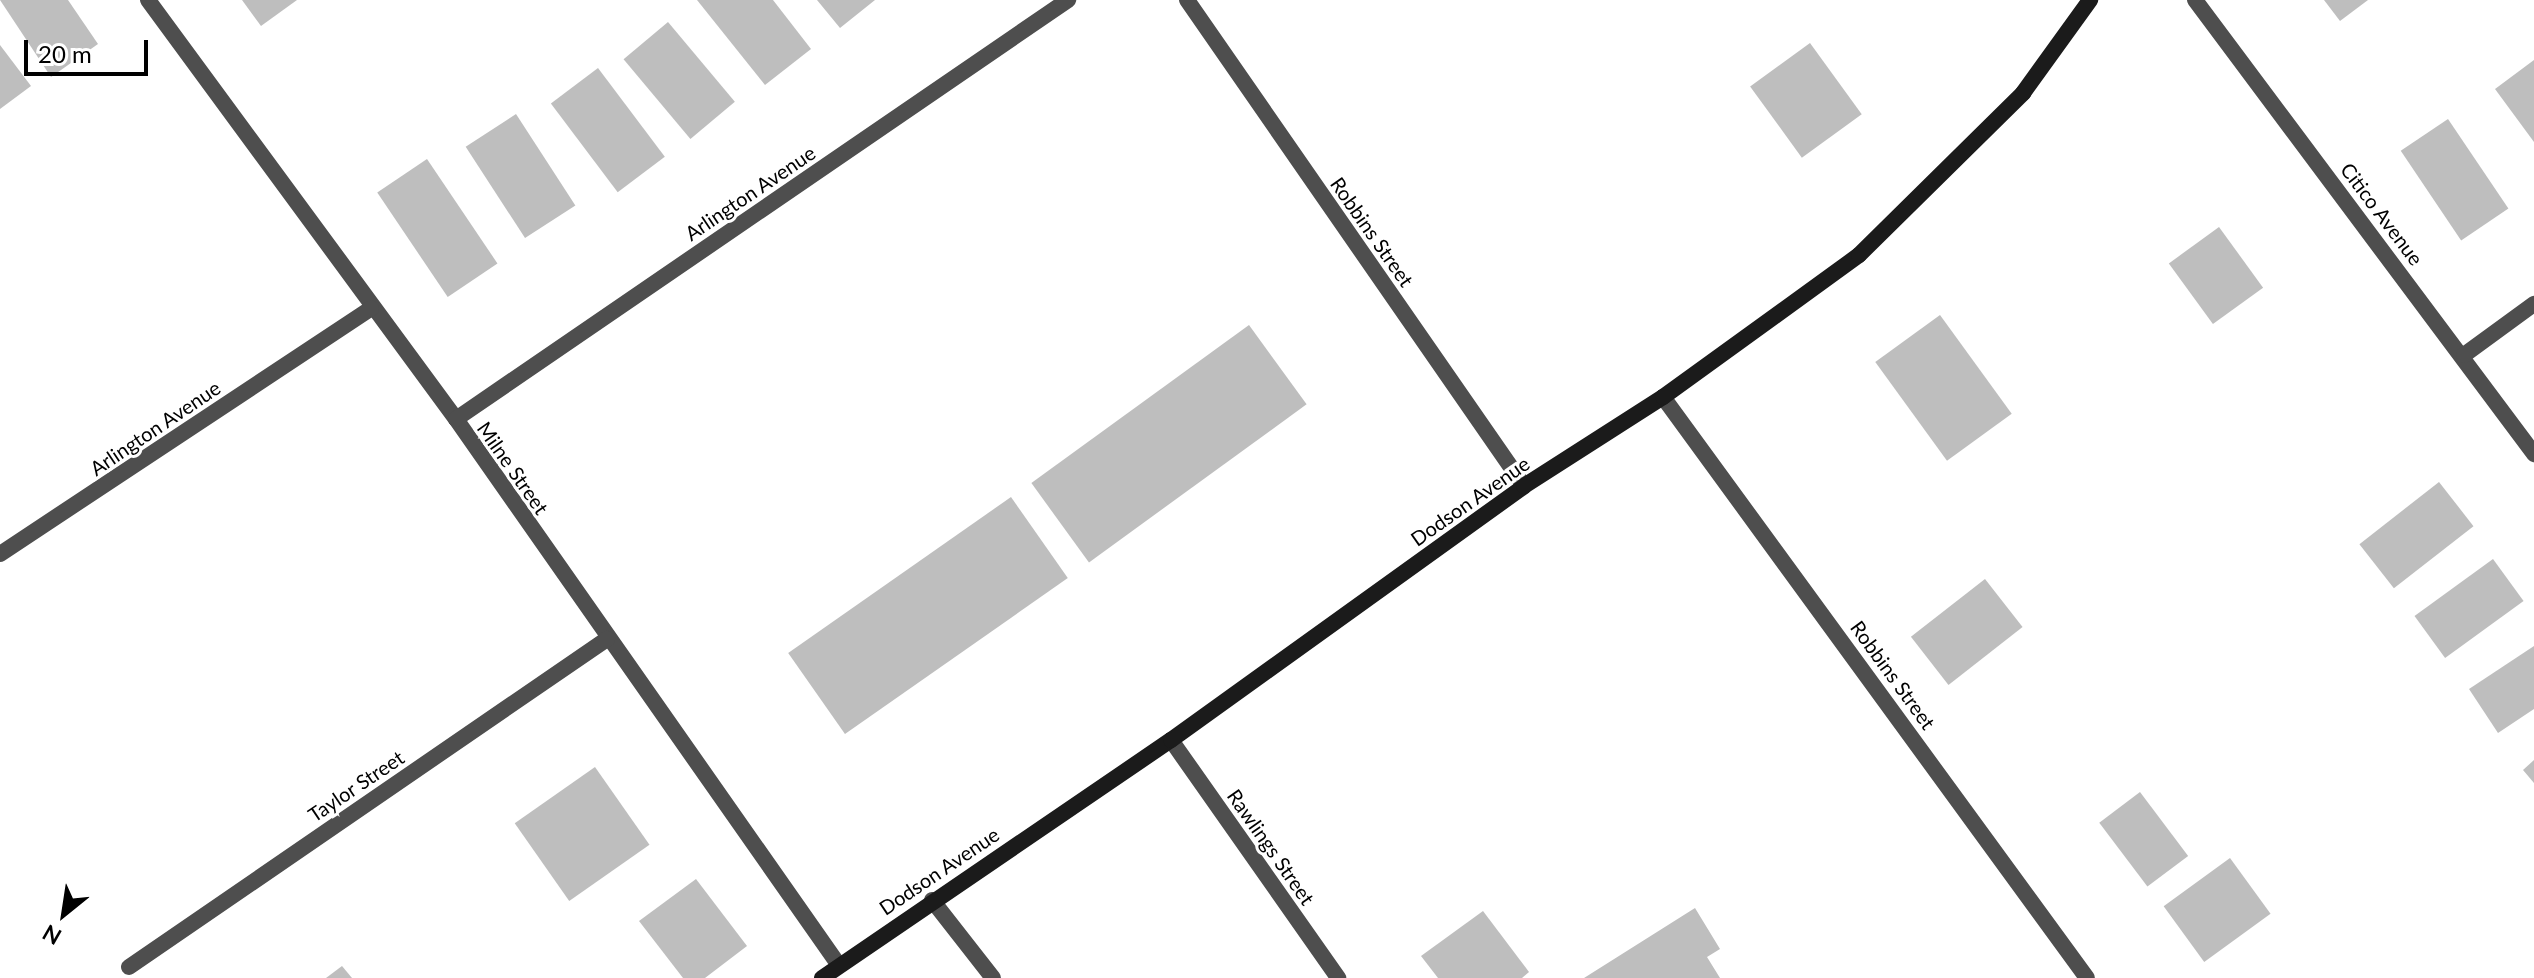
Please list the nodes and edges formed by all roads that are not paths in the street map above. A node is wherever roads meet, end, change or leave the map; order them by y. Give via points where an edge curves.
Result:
1 (148, 0) edge
2 (1068, 0) edge
3 (1187, 0) edge
4 (2090, 0) edge
5 (2195, 0) edge
6 (2534, 304) edge
7 (371, 308) junction
8 (2464, 355) junction
9 (1663, 397) junction
10 (456, 419) junction
11 (2534, 454) edge
12 (1524, 486) junction
13 (0, 554) edge
14 (607, 639) junction
15 (1171, 740) junction
16 (932, 900) junction
17 (838, 964) junction
18 (129, 967) dead end
19 (989, 977) edge
20 (822, 978) edge
21 (1338, 978) edge
22 (2087, 978) edge

1 - 7 street, Milne Street
2 - 10 street, Arlington Avenue
3 - 12 street, Robbins Street
4 - 9 main road, Dodson Avenue via 2023,93 1859,255
5 - 8 street, Citico Avenue
6 - 8 street
7 - 10 street, Milne Street
7 - 13 street, Arlington Avenue
8 - 11 street, Citico Avenue
9 - 12 main road, Dodson Avenue
9 - 22 street, Robbins Street
10 - 14 street, Milne Street
12 - 15 main road, Dodson Avenue
14 - 17 street, Milne Street
14 - 18 street, Taylor Street
15 - 16 main road, Dodson Avenue
15 - 21 street, Rawlings Street
16 - 17 main road, Dodson Avenue
16 - 19 street
17 - 20 main road, Dodson Avenue

